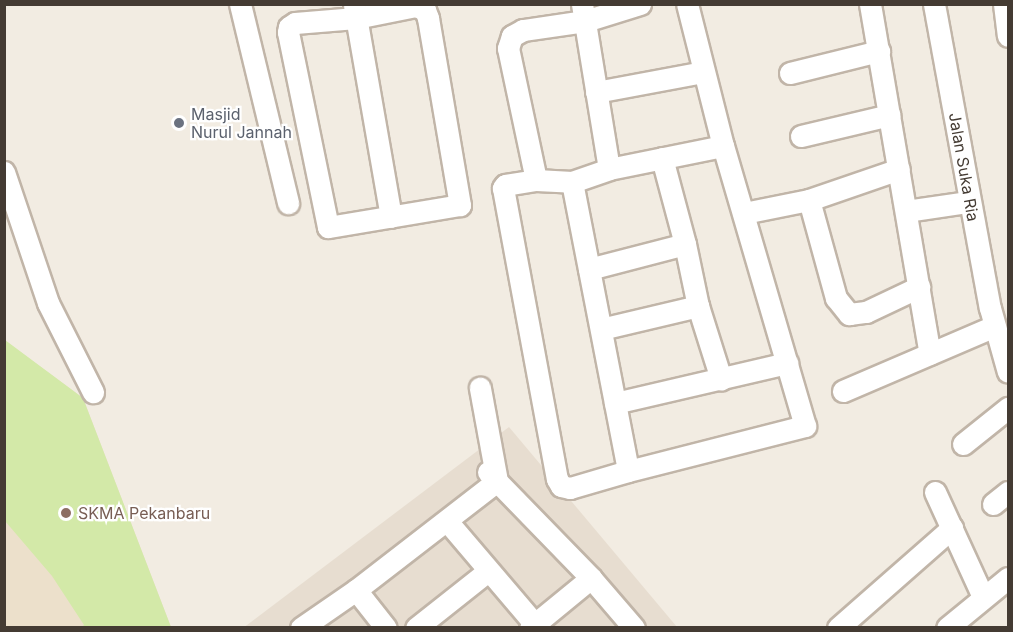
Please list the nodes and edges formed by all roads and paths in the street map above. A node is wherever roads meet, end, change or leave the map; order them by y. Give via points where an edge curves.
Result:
1 (240, 4) edge
2 (640, 4) edge
3 (687, 4) edge
4 (870, 4) edge
5 (934, 4) edge
6 (1004, 4) edge
7 (355, 11) edge
8 (584, 13) edge
9 (1008, 36) edge
10 (879, 51) junction
11 (703, 72) junction
12 (790, 73) dead end
13 (596, 92) junction
14 (890, 115) junction
15 (801, 136) dead end
16 (723, 146) junction
17 (662, 158) junction
18 (609, 169) junction
19 (899, 169) junction
20 (4, 172) edge
21 (536, 180) junction
22 (572, 182) junction
23 (809, 200) junction
24 (288, 203) dead end
25 (961, 203) dead end
26 (906, 210) junction
27 (744, 213) junction
28 (391, 217) junction
29 (685, 244) junction
30 (589, 268) junction
31 (919, 287) junction
32 (698, 306) junction
33 (995, 327) junction
34 (601, 329) junction
35 (930, 354) junction
36 (787, 363) junction
37 (1008, 371) edge
38 (721, 379) junction
39 (480, 388) dead end
40 (843, 391) dead end
41 (93, 392) dead end
42 (615, 403) junction
43 (1008, 408) edge
44 (963, 444) dead end
45 (479, 463) dead end
46 (628, 471) junction
47 (497, 481) junction
48 (935, 492) dead end
49 (447, 521) junction
50 (951, 528) junction
51 (489, 571) junction
52 (591, 578) junction
53 (1008, 578) edge
54 (356, 590) junction
55 (983, 597) junction
56 (955, 625) edge
57 (534, 626) edge
58 (301, 627) edge
59 (386, 627) edge
60 (416, 627) edge
61 (634, 627) edge
62 (838, 627) edge

1 - 24 street
2 - 8 street
3 - 11 street
4 - 10 street
5 - 33 street, Jalan Suka Ria
6 - 9 street
7 - 28 street
7 - 28 street via 294,23 288,32 328,227
7 - 28 street via 416,6 425,10 454,165 460,205
8 - 13 street
8 - 21 street via 523,30 512,36 508,48
10 - 12 street
10 - 14 street
11 - 13 street
11 - 16 street
13 - 18 street
14 - 15 street
14 - 19 street
16 - 17 street
16 - 27 street
17 - 18 street
17 - 29 street
18 - 22 street
19 - 23 street
19 - 26 street
20 - 41 street via 48,303
21 - 22 street
21 - 46 street via 503,188 557,479 561,486 570,488
22 - 30 street
23 - 27 street
23 - 31 street via 836,298 849,314 866,312
25 - 26 street
26 - 31 street
27 - 36 street
29 - 30 street
29 - 32 street
30 - 34 street
31 - 35 street
32 - 34 street
32 - 38 street
33 - 35 street
33 - 37 street, Jalan Suka Ria
34 - 42 street
35 - 40 street
36 - 38 street
36 - 46 street via 805,426
38 - 42 street
39 - 47 street
42 - 46 street
43 - 44 street
45 - 47 street
47 - 49 street
47 - 52 street
48 - 50 street
49 - 51 street
49 - 54 street
50 - 55 street
50 - 62 street
51 - 57 street
51 - 60 street
52 - 57 street
52 - 61 street
53 - 55 street
54 - 58 street
54 - 59 street
55 - 56 street

